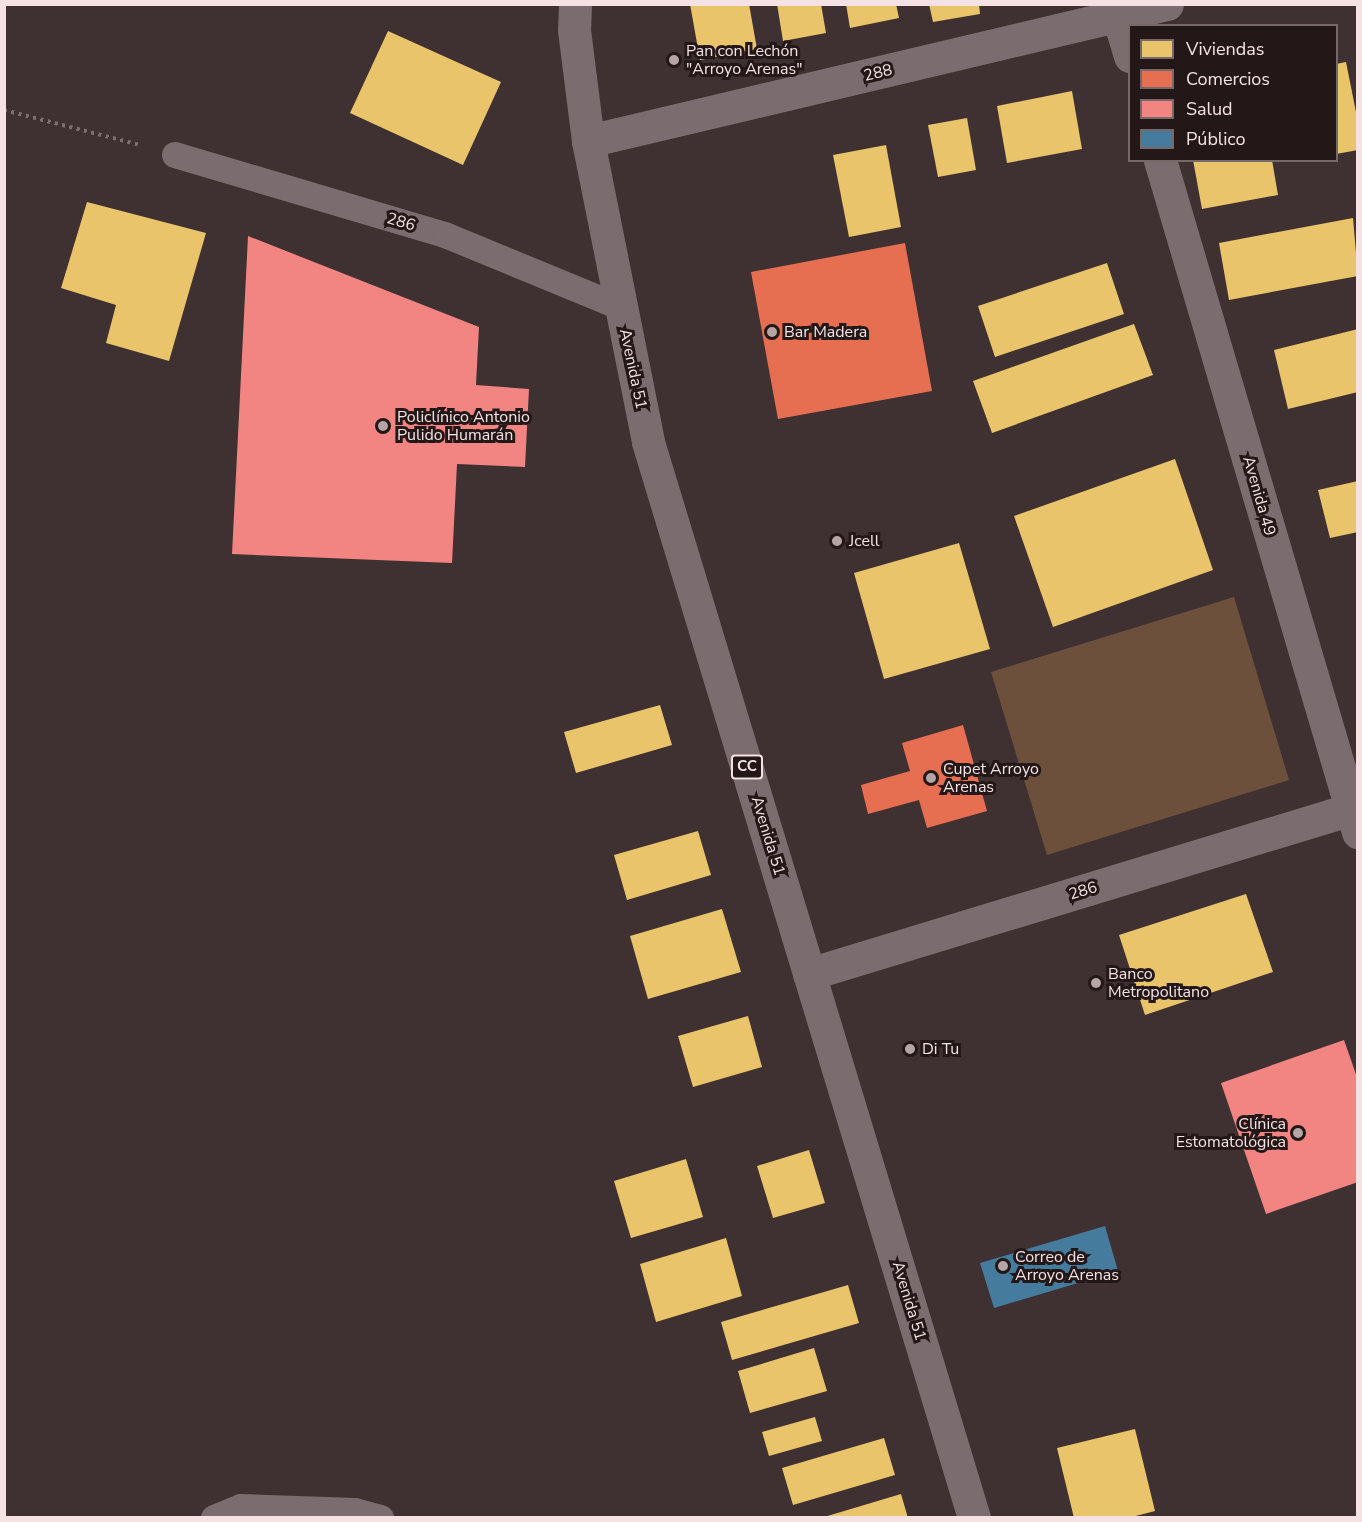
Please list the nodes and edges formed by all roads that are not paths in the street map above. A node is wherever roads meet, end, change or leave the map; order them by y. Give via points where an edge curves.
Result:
1 (575, 4) edge
2 (1167, 4) edge
3 (1118, 16) junction
4 (1128, 49) edge
5 (588, 141) junction
6 (175, 154) road end
7 (1161, 162) edge
8 (620, 307) junction
9 (1355, 816) edge
10 (809, 974) junction
11 (214, 1518) edge
12 (381, 1518) edge
13 (974, 1518) edge

1 - 5 street, Avenida 51 / CC via 574,30
2 - 3 street, 288
3 - 4 street
3 - 5 street, 288
5 - 8 street, Avenida 51 / CC
6 - 8 lane, 286 via 445,235
7 - 9 street, Avenida 49
8 - 10 street, Avenida 51 / CC via 648,442
9 - 10 street, 286
10 - 13 street, Avenida 51 / CC
11 - 12 lane via 241,1507 355,1511

